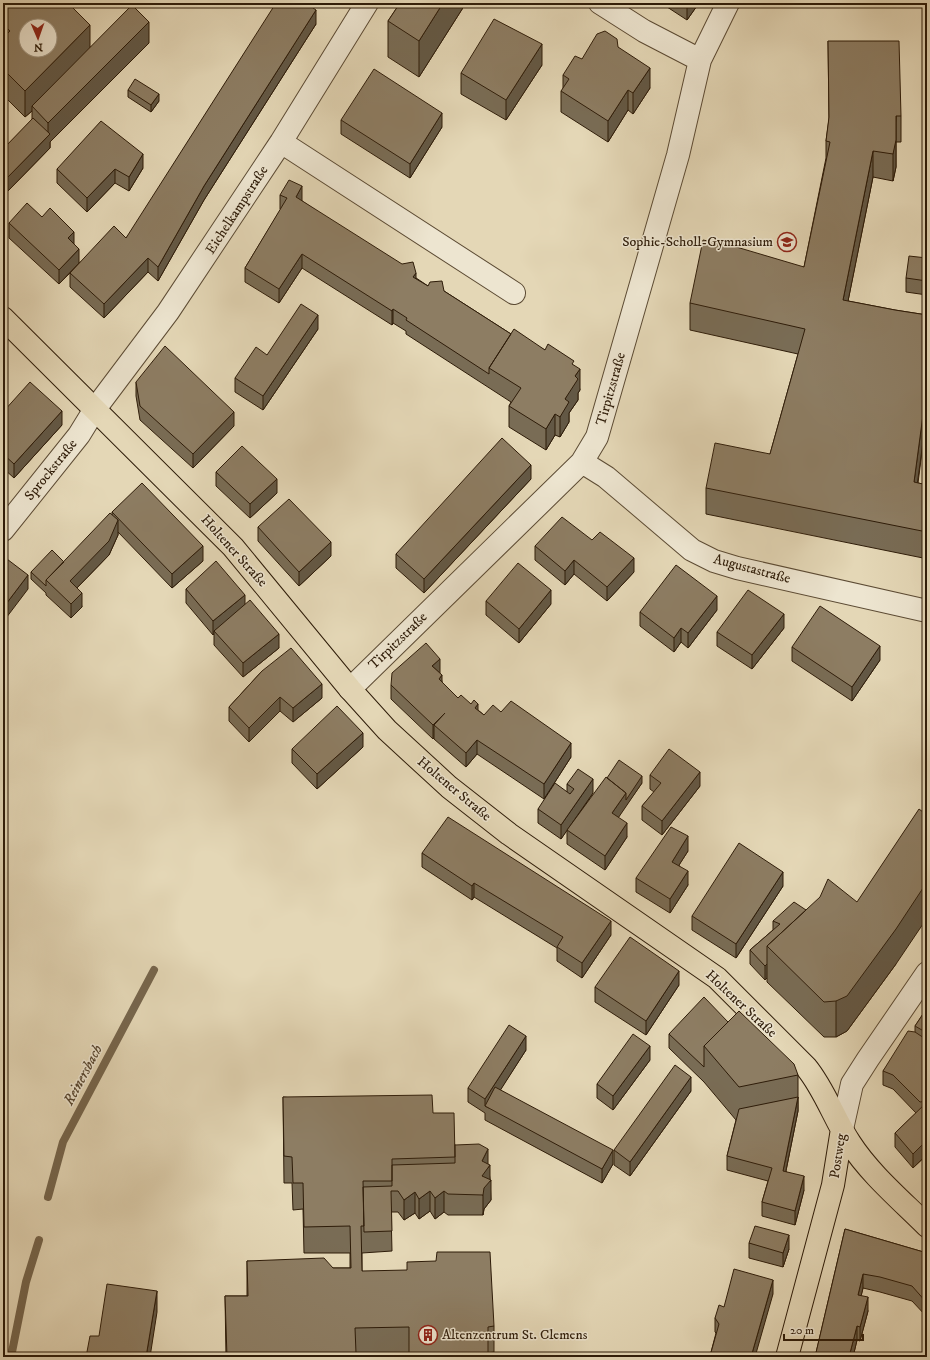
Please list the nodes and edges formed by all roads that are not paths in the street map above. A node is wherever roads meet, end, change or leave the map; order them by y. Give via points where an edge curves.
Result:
1 (367, 3) edge
2 (600, 3) edge
3 (728, 3) edge
4 (700, 60) junction
5 (281, 142) junction
6 (514, 293) dead end
7 (3, 318) edge
8 (95, 409) junction
9 (582, 462) junction
10 (3, 530) edge
11 (927, 610) edge
12 (350, 689) junction
13 (927, 973) edge
14 (842, 1128) junction
15 (927, 1226) edge
16 (788, 1357) edge

1 - 5 street, Eichelkampstraße
2 - 4 street via 655,37
3 - 4 street, Tirpitzstraße
4 - 9 street, Tirpitzstraße via 676,163 597,437
5 - 6 street
5 - 8 street, Eichelkampstraße via 168,312
7 - 8 main road, Holtener Straße
8 - 10 street, Sprockstraße via 79,436
8 - 12 main road, Holtener Straße via 234,547
9 - 11 street, Augustastraße via 606,477 692,550 714,561
9 - 12 street, Tirpitzstraße
12 - 14 main road, Holtener Straße via 386,730 432,772 509,834 717,978 815,1077
13 - 14 street, Postweg via 852,1084
14 - 15 main road, Holtener Straße via 861,1158
14 - 16 main road, Postweg via 831,1192

